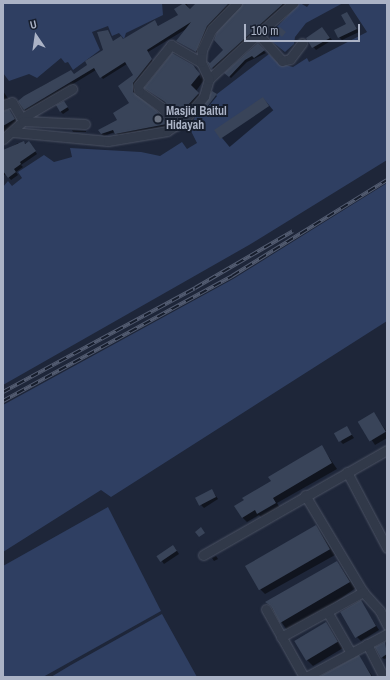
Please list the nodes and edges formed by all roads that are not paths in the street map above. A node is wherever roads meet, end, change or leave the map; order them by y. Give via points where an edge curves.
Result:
1 (237, 3) edge
2 (293, 3) edge
3 (258, 34) junction
4 (302, 43) dead end
5 (201, 62) junction
6 (209, 79) junction
7 (72, 89) dead end
8 (3, 105) edge
9 (22, 120) junction
10 (85, 124) dead end
11 (176, 126) junction
12 (12, 132) junction
13 (3, 139) edge
14 (387, 450) edge
15 (347, 472) junction
16 (306, 495) junction
17 (387, 548) edge
18 (203, 555) dead end
19 (363, 592) junction
20 (266, 610) dead end
21 (384, 611) edge
22 (328, 613) junction
23 (387, 625) edge
24 (387, 634) edge
25 (281, 637) junction
26 (367, 644) junction
27 (351, 653) junction
28 (305, 677) edge
29 (384, 677) edge

1 - 5 street via 207,36
2 - 3 street
3 - 4 street via 282,62 290,59
3 - 6 street
5 - 6 street
5 - 11 street via 171,45 138,86 139,91 161,107
6 - 11 street via 204,96
7 - 9 street
8 - 9 street via 12,102
9 - 10 street
9 - 12 street
11 - 12 street via 150,136 108,142
12 - 13 street
14 - 15 street
15 - 16 street
15 - 17 street
16 - 18 street
16 - 19 street
19 - 21 street
19 - 22 street
20 - 25 street
21 - 23 street
22 - 25 street
22 - 27 street
24 - 26 street
25 - 28 street
26 - 27 street
26 - 29 street
27 - 28 street

